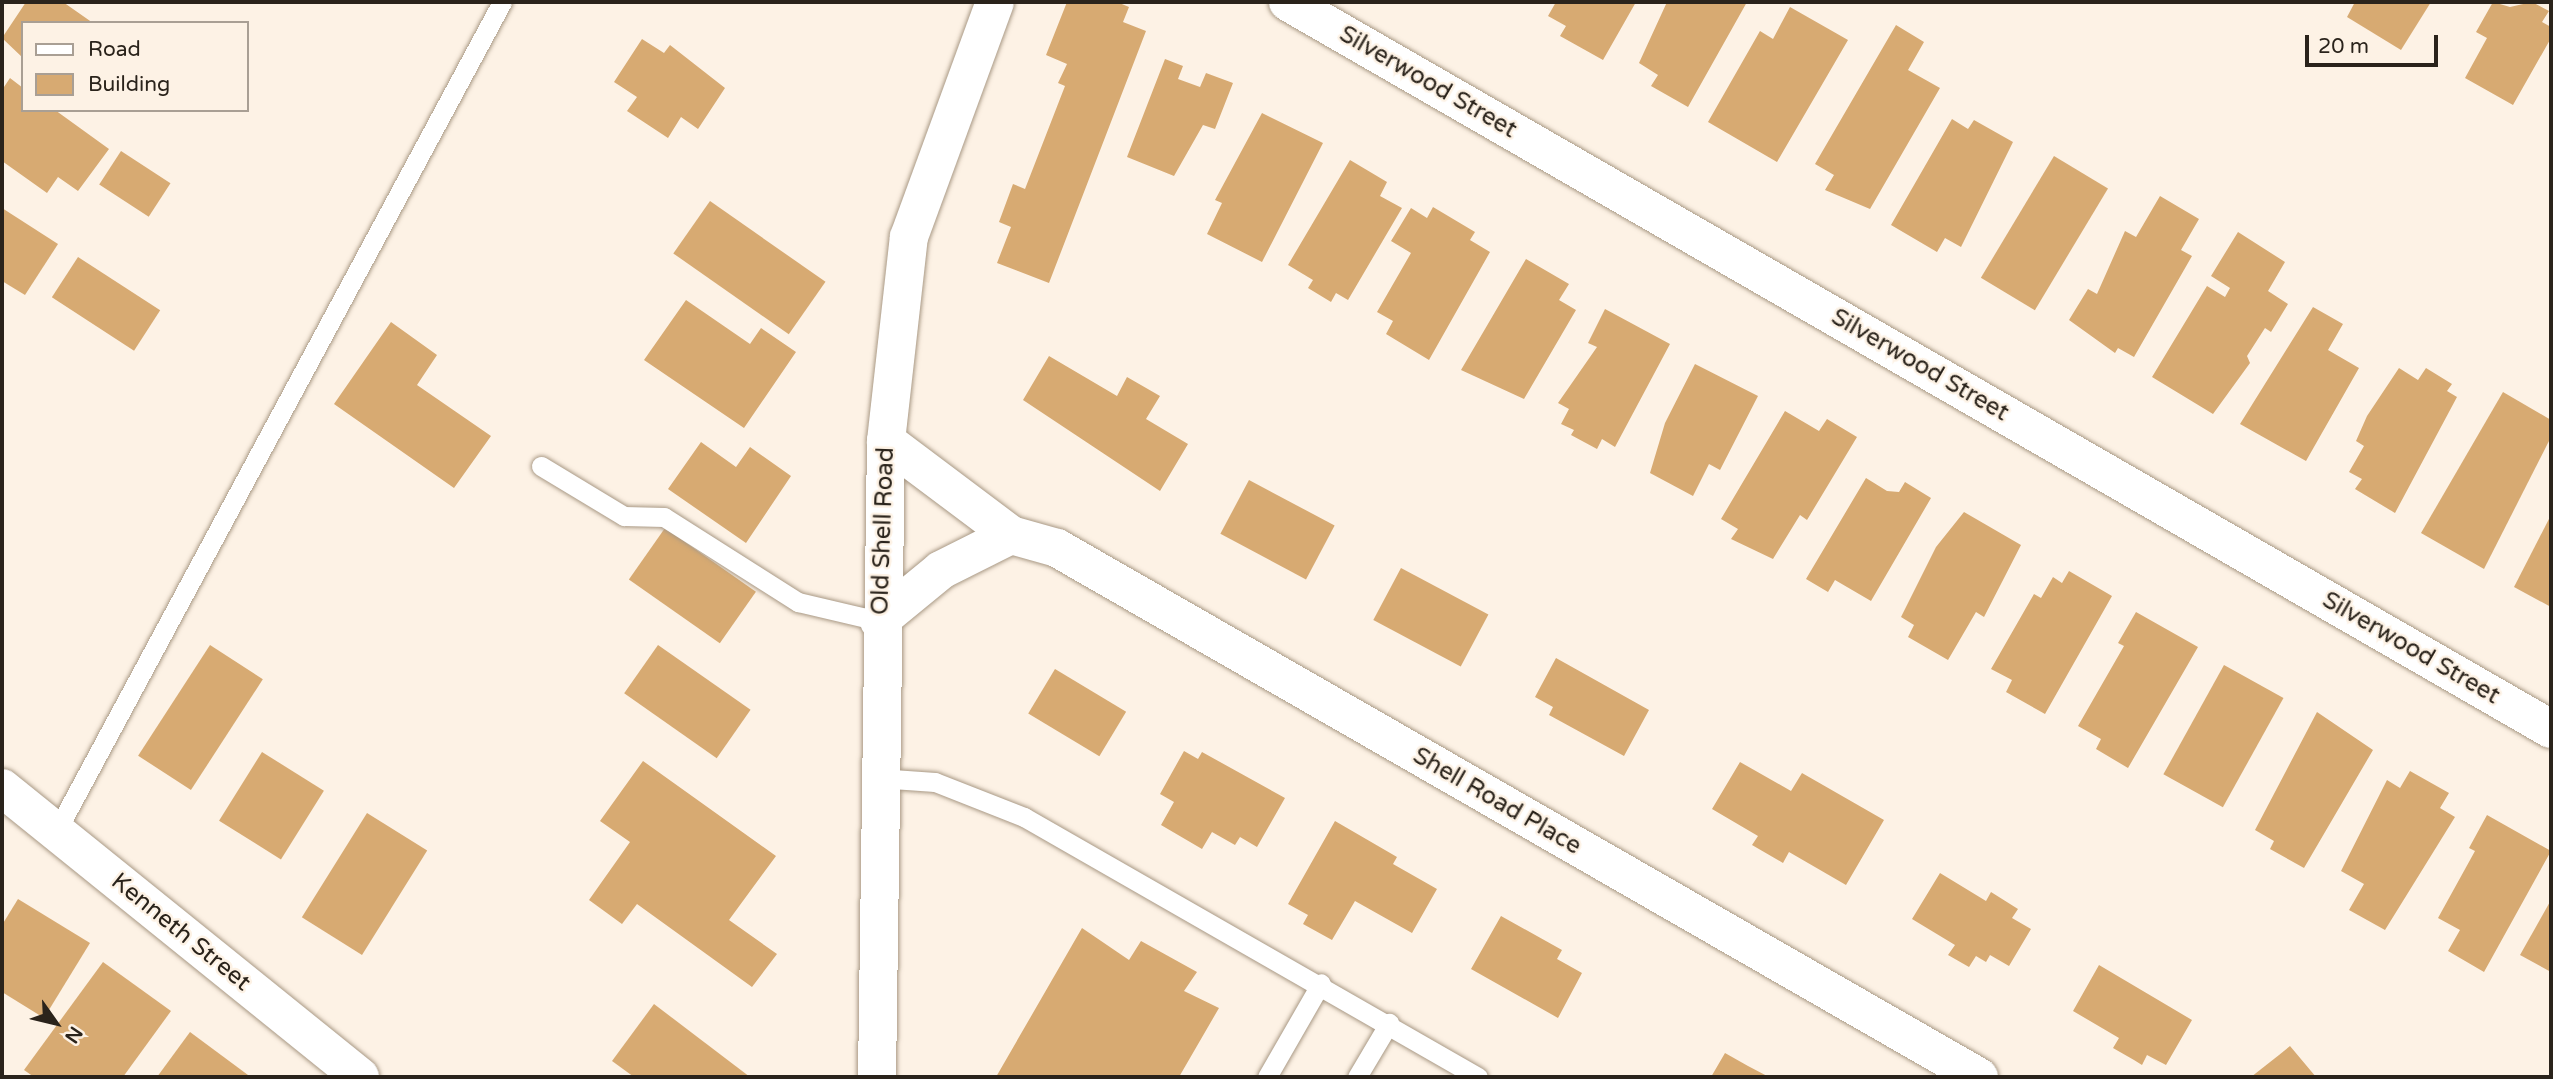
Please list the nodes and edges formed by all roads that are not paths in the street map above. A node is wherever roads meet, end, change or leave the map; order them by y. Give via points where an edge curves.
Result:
1 (502, 2) edge
2 (995, 2) edge
3 (1288, 2) edge
4 (886, 441) junction
5 (541, 466) dead end
6 (1011, 535) junction
7 (879, 621) junction
8 (2551, 729) edge
9 (878, 778) junction
10 (2, 788) edge
11 (56, 832) junction
12 (1321, 983) junction
13 (1388, 1023) junction
14 (360, 1077) edge
15 (877, 1077) edge
16 (1266, 1077) edge
17 (1357, 1077) edge
18 (1478, 1077) edge
19 (1979, 1077) edge

1 - 11 lane
2 - 4 street, Old Shell Road via 909,237
3 - 8 street, Silverwood Street
4 - 6 street, Shell Road Place
4 - 7 street, Old Shell Road
5 - 7 lane via 624,516 664,517 798,601
6 - 7 street via 941,570
6 - 19 street, Shell Road Place via 1057,548
7 - 9 street, Old Shell Road
9 - 12 lane via 935,782 1024,817
9 - 15 street, Old Shell Road
10 - 11 street, Kenneth Street
11 - 14 street, Kenneth Street
12 - 13 lane
12 - 16 lane
13 - 17 lane
13 - 18 lane

